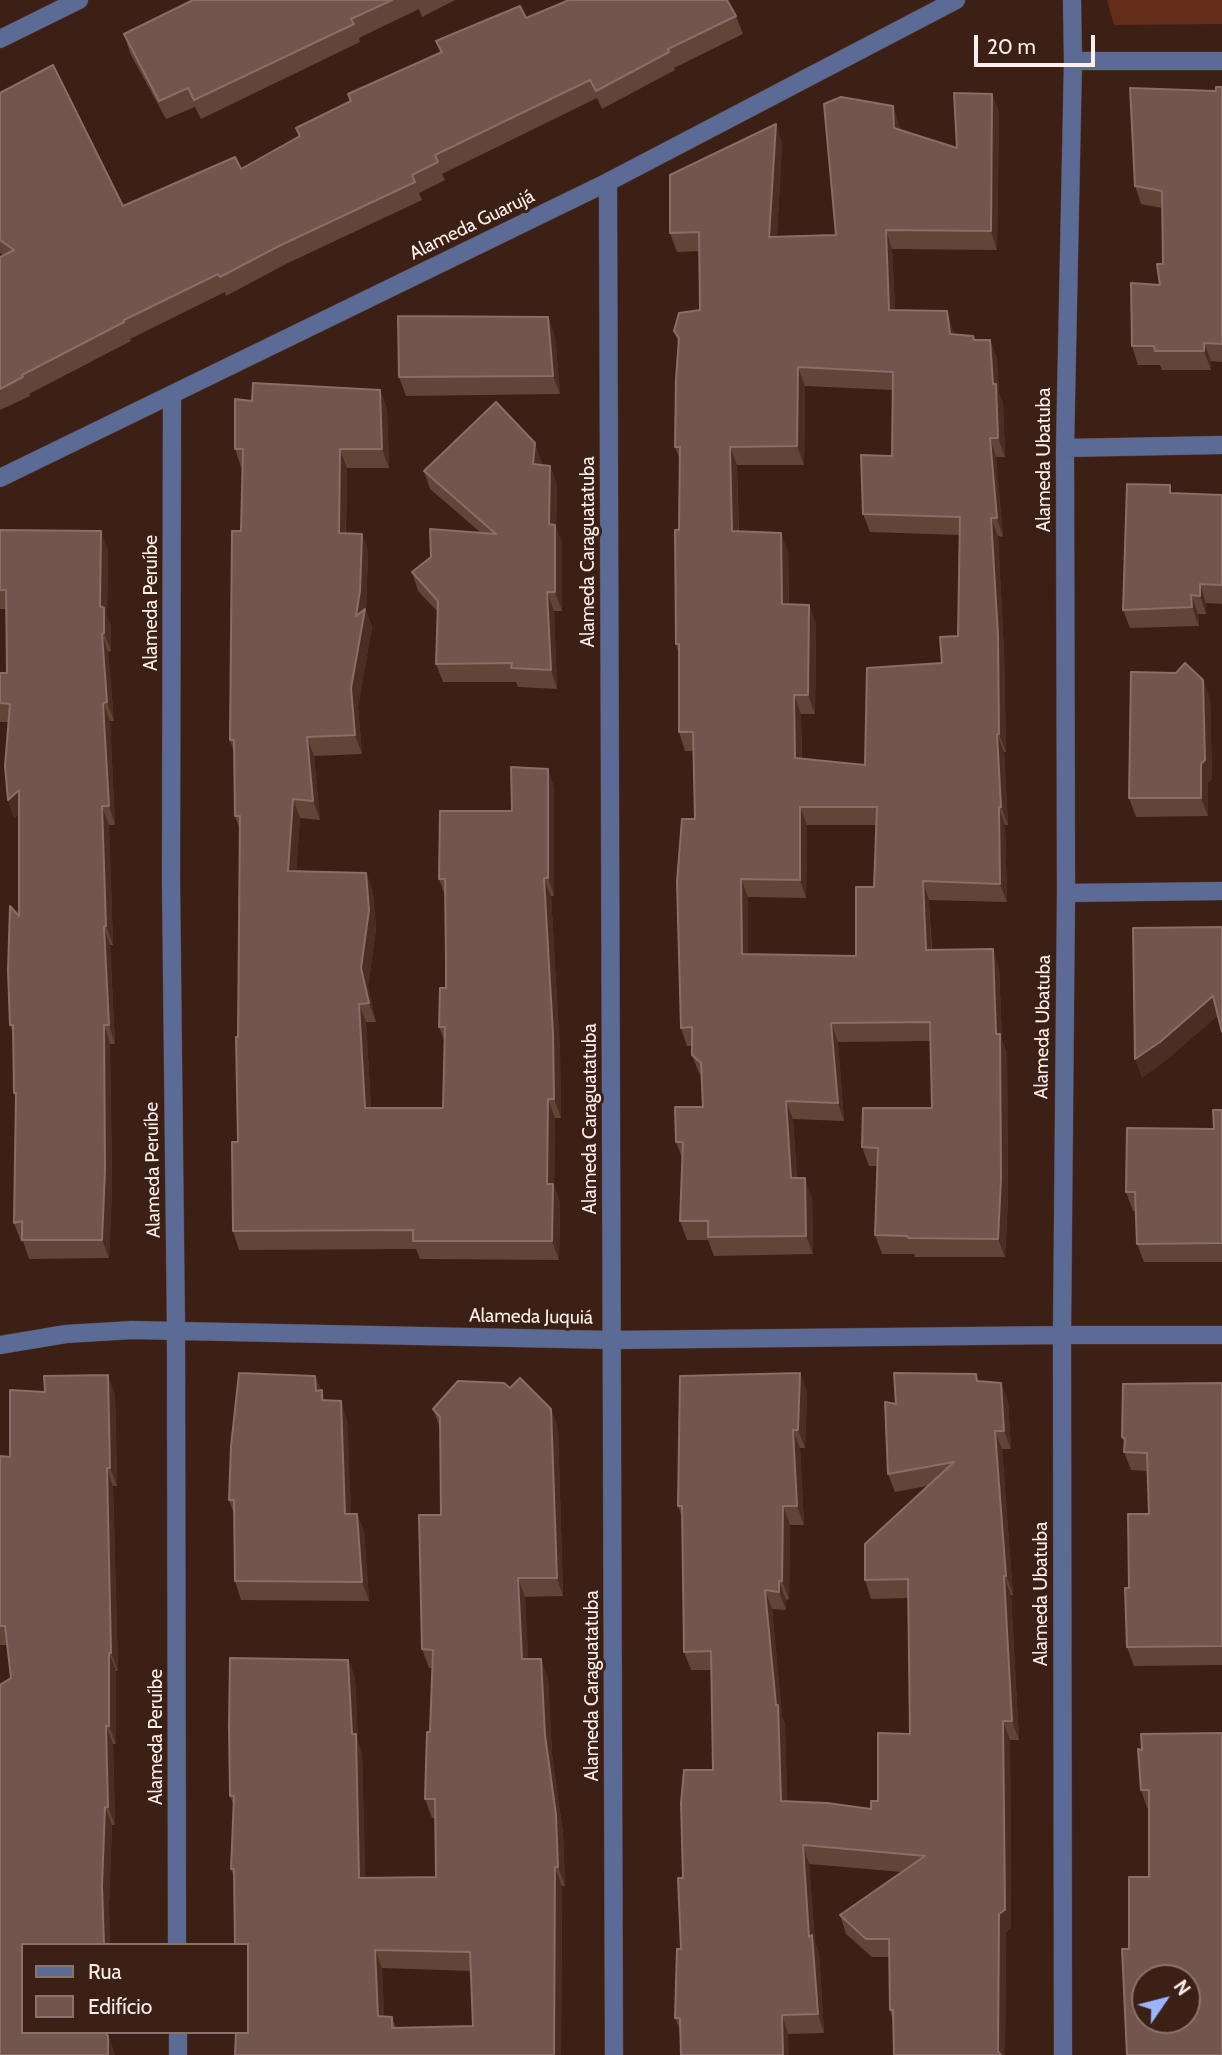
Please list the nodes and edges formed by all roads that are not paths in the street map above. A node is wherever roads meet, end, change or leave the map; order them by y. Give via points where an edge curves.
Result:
1 (79, 0) edge
2 (956, 0) edge
3 (1072, 0) edge
4 (0, 38) edge
5 (1073, 61) junction
6 (1222, 61) edge
7 (608, 182) junction
8 (172, 395) junction
9 (1222, 445) edge
10 (1065, 448) junction
11 (0, 478) edge
12 (1222, 891) edge
13 (1066, 893) junction
14 (176, 1331) junction
15 (1062, 1335) junction
16 (1222, 1335) edge
17 (612, 1340) junction
18 (0, 1345) edge
19 (177, 1943) edge
20 (178, 2034) edge
21 (178, 2055) edge
22 (614, 2055) edge
23 (1063, 2055) edge

1 - 4 street
2 - 7 street, Alameda Guarujá
3 - 5 street, Alameda Ubatuba
5 - 6 street
5 - 10 street, Alameda Ubatuba
7 - 8 street, Alameda Guarujá
7 - 17 street, Alameda Caraguatatuba
8 - 11 street, Alameda Guarujá
8 - 14 street, Alameda Peruíbe
9 - 10 street
10 - 13 street, Alameda Ubatuba
12 - 13 street
13 - 15 street, Alameda Ubatuba
14 - 17 street, Alameda Juquiá
14 - 18 street, Alameda Juquiá via 66,1334
14 - 19 street, Alameda Peruíbe
15 - 16 street
15 - 17 street, Alameda Juquiá
15 - 23 street, Alameda Ubatuba
17 - 22 street, Alameda Caraguatatuba
20 - 21 street

